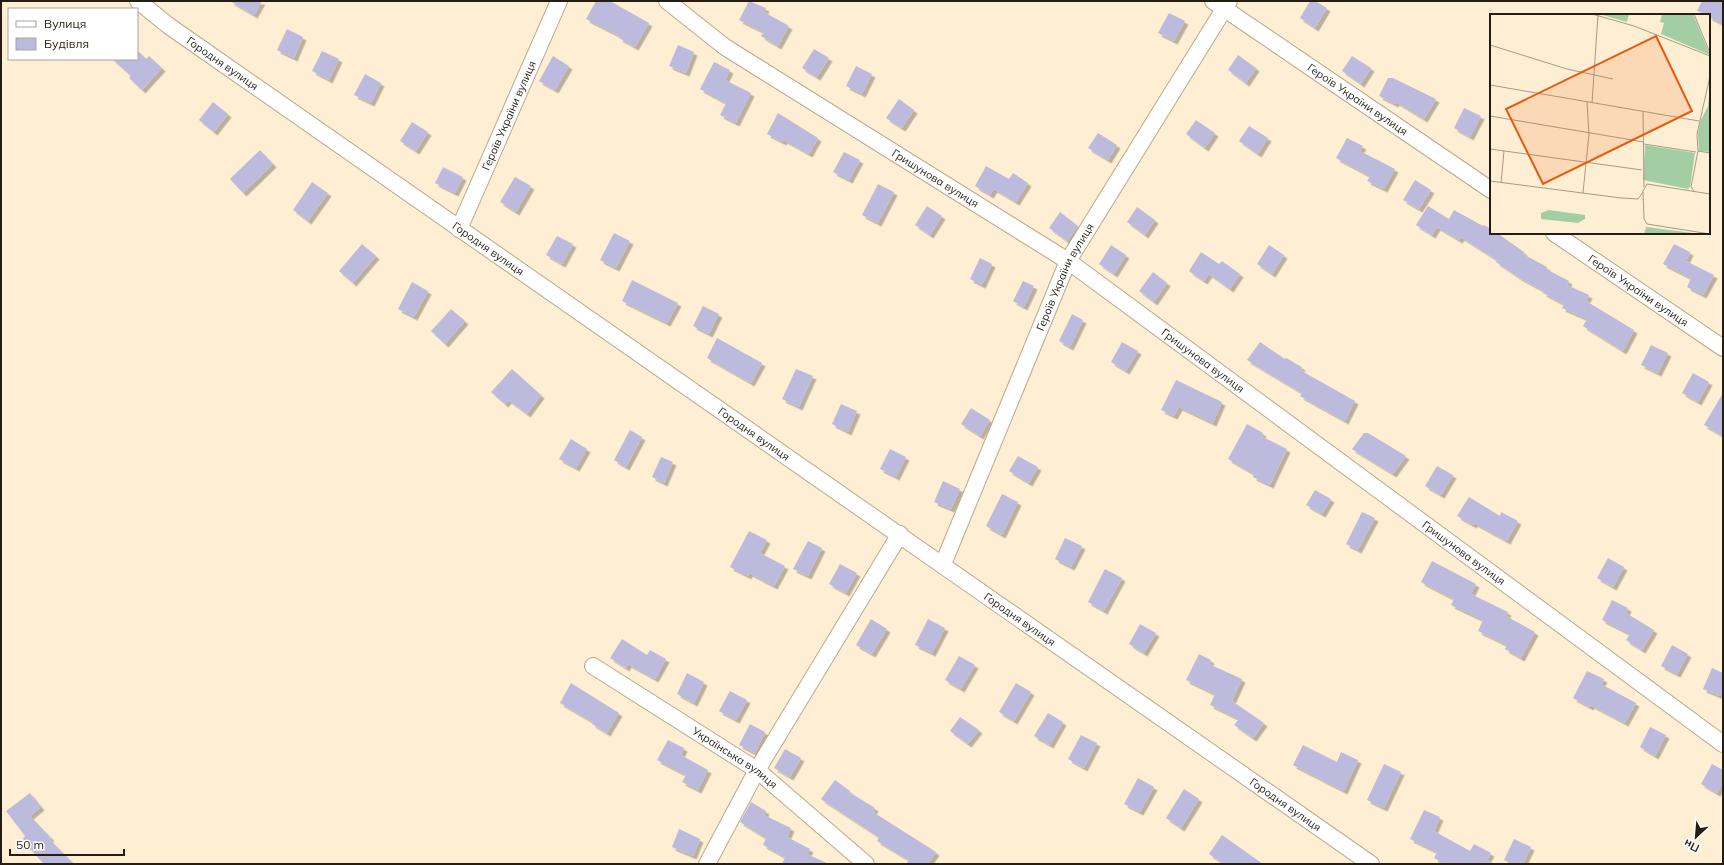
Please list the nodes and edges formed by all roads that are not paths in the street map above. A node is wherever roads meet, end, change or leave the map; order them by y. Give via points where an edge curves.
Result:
1 (138, 1) edge
2 (559, 1) edge
3 (667, 1) edge
4 (1222, 4) edge
5 (1490, 189) edge
6 (459, 229) junction
7 (1555, 234) edge
8 (1068, 261) junction
9 (1723, 348) edge
10 (900, 534) junction
11 (943, 564) junction
12 (593, 666) dead end
13 (1723, 744) edge
14 (757, 770) junction
15 (707, 864) edge
16 (866, 864) edge
17 (1371, 864) edge

1 - 6 street, Городня вулиця via 169,26
2 - 6 street, Героїв України вулиця
3 - 8 street, Гришунова вулиця via 725,47
4 - 5 street, Героїв України вулиця
4 - 8 street, Героїв України вулиця
6 - 10 street, Городня вулиця
7 - 9 street, Героїв України вулиця
8 - 11 street, Героїв України вулиця
8 - 13 street, Гришунова вулиця
10 - 11 street, Городня вулиця
10 - 14 street
11 - 17 street, Городня вулиця
12 - 14 street, Українська вулиця
14 - 15 street
14 - 16 street, Українська вулиця

